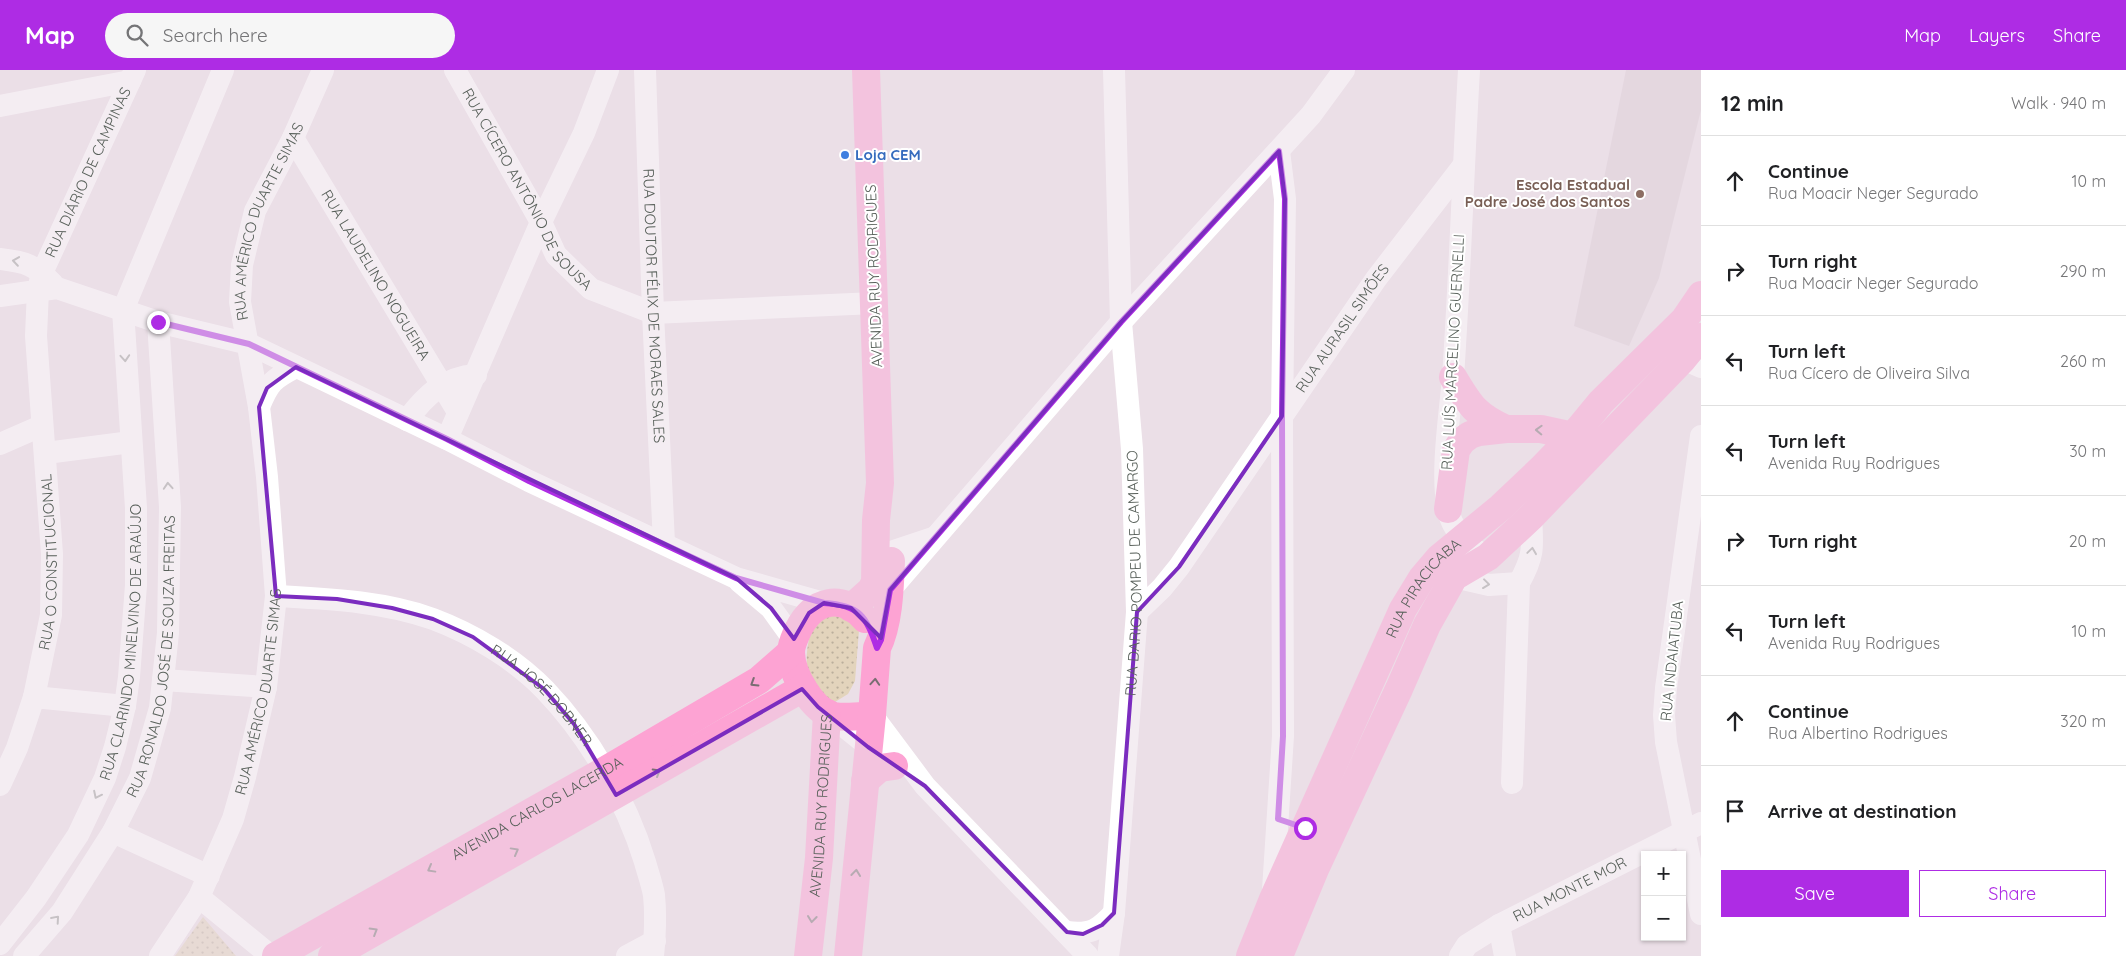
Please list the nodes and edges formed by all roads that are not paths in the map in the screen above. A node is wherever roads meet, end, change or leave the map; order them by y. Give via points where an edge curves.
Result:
1 (224, 70) edge
2 (323, 70) edge
3 (455, 70) edge
4 (608, 70) edge
5 (644, 70) edge
6 (866, 70) edge
7 (1114, 70) edge
8 (1344, 70) edge
9 (1469, 70) edge
10 (133, 75) edge
11 (0, 106) edge
12 (293, 138) junction
13 (1279, 151) junction
14 (1463, 166) junction
15 (541, 222) junction
16 (0, 259) edge
17 (46, 284) junction
18 (1701, 295) edge
19 (0, 296) edge
20 (875, 302) junction
21 (123, 310) junction
22 (1701, 311) edge
23 (653, 313) junction
24 (158, 322) junction
25 (1121, 322) junction
26 (1701, 326) edge
27 (1701, 337) edge
28 (249, 344) junction
29 (1692, 363) edge
30 (296, 367) junction
31 (476, 374) junction
32 (1453, 377) junction
33 (441, 386) junction
34 (259, 407) junction
35 (458, 412) junction
36 (1282, 416) junction
37 (407, 420) junction
38 (42, 426) junction
39 (1506, 429) junction
40 (1573, 436) junction
41 (1701, 436) edge
42 (447, 439) junction
43 (131, 442) junction
44 (0, 444) edge
45 (46, 453) junction
46 (880, 483) junction
47 (1448, 509) junction
48 (1531, 517) junction
49 (933, 538) junction
50 (664, 543) junction
51 (1476, 549) junction
52 (891, 552) junction
53 (1454, 577) junction
54 (736, 578) junction
55 (1518, 583) junction
56 (890, 590) junction
57 (276, 596) junction
58 (824, 603) junction
59 (852, 608) junction
60 (1137, 612) junction
61 (792, 646) junction
62 (877, 648) junction
63 (163, 680) junction
64 (266, 687) junction
65 (803, 688) junction
66 (34, 697) junction
67 (125, 706) junction
68 (827, 713) junction
69 (872, 715) junction
70 (868, 747) junction
71 (894, 766) junction
72 (604, 771) junction
73 (865, 781) junction
74 (1512, 783) dead end
75 (0, 785) edge
76 (925, 786) junction
77 (616, 795) junction
78 (1278, 819) junction
79 (1305, 828) junction
80 (1692, 828) edge
81 (113, 832) junction
82 (209, 876) junction
83 (199, 897) junction
84 (1273, 899) junction
85 (1114, 913) junction
86 (1701, 914) edge
87 (1499, 925) junction
88 (1067, 932) junction
89 (0, 944) edge
90 (654, 948) edge
91 (1463, 951) edge
92 (24, 956) edge
93 (160, 956) edge
94 (271, 956) edge
95 (276, 956) edge
96 (332, 956) edge
97 (627, 956) edge
98 (808, 956) edge
99 (848, 956) edge
100 (1088, 956) edge
101 (1108, 956) edge
102 (1250, 956) edge
103 (1257, 956) edge
104 (1270, 956) edge
105 (1279, 956) edge
106 (1505, 956) edge

1 - 21 street
2 - 12 street, RUA AMÉRICO DUARTE SIMAS
3 - 15 street, RUA CÍCERO ANTÔNIO DE SOUSA
4 - 15 street via 584,133
5 - 23 street, RUA DOUTOR FÉLIX DE MORAES SALES
6 - 20 main road, AVENIDA RUY RODRIGUES
7 - 25 street, RUA DARIO POMPEU DE CAMARGO
8 - 13 street via 1311,116
9 - 14 street, RUA LUÍS MARCELINO GUERNELLI
10 - 11 street
10 - 17 street, RUA DIÁRIO DE CAMPINAS
12 - 28 street, RUA AMÉRICO DUARTE SIMAS via 255,210 245,247 240,294
12 - 33 street, RUA LAUDELINO NOGUEIRA
13 - 25 street
13 - 36 street via 1285,199
14 - 32 street, RUA LUÍS MARCELINO GUERNELLI
14 - 36 street, RUA AURASIL SIMÕES via 1376,279
15 - 23 street, RUA CÍCERO ANTÔNIO DE SOUSA via 556,255 582,282 600,294
15 - 31 street
17 -> 16 street via 24,262
17 - 19 street
17 - 21 street
17 - 38 street, RUA O CONSTITUCIONAL via 36,336
18 - 40 main road, RUA PIRACICABA via 1684,320 1601,402
20 - 23 street, RUA CÍCERO ANTÔNIO DE SOUSA
20 - 46 main road, AVENIDA RUY RODRIGUES
21 - 24 street
21 -> 43 street, RUA CLARINDO MINELVINO DE ARAÚJO
22 - 51 street via 1644,377
23 - 50 street, RUA DOUTOR FÉLIX DE MORAES SALES
24 - 28 street
63 -> 24 street, RUA RONALDO JOSÉ DE SOUZA FREITAS via 170,579 170,508
25 - 49 street
25 - 60 street, RUA DARIO POMPEU DE CAMARGO via 1132,449
26 - 51 street via 1618,414
27 - 29 main road, RUA PIRACICABA
28 - 30 street
28 - 34 street, RUA AMÉRICO DUARTE SIMAS
29 - 48 main road, RUA PIRACICABA
30 - 34 street via 277,377 267,388
30 - 37 street
31 - 33 street via 461,376
31 - 35 street
32 - 39 main road via 1473,409
32 - 47 street, RUA LUÍS MARCELINO GUERNELLI via 1445,474
33 - 35 street, RUA LAUDELINO NOGUEIRA
33 - 37 street via 422,400
34 - 57 street, RUA AMÉRICO DUARTE SIMAS
35 - 42 street
36 - 60 street, RUA AURASIL SIMÕES via 1179,566
36 - 78 street via 1283,736
37 - 42 street
38 - 44 street
38 - 45 street, RUA O CONSTITUCIONAL
40 -> 39 main road via 1541,429
39 - 47 main road via 1479,432 1462,441 1456,450
40 - 51 main road, RUA PIRACICABA via 1507,501
41 - 80 street, RUA INDAIATUBA via 1664,714 1666,742
42 - 50 street
43 - 45 street
43 - 67 street, RUA CLARINDO MINELVINO DE ARAÚJO via 136,508 136,585
45 - 66 street, RUA O CONSTITUCIONAL via 52,554 51,615
46 - 52 main road, AVENIDA RUY RODRIGUES via 889,517
46 - 59 main road, AVENIDA RUY RODRIGUES via 875,582
47 - 51 street, RUA LUÍS MARCELINO GUERNELLI via 1454,527
48 - 51 main road, RUA PIRACICABA
55 -> 48 street via 1532,554
49 - 52 street
49 - 56 street
50 - 54 street
51 - 53 main road, RUA PIRACICABA
51 - 79 main road, RUA PIRACICABA via 1439,558 1422,578 1403,609
51 - 103 street via 1449,563 1431,584 1401,640 1281,896
51 - 104 street via 1445,578 1416,629
52 - 56 main road, AVENIDA RUY RODRIGUES
53 -> 55 street via 1489,585
53 - 105 main road, RUA PIRACICABA via 1427,625 1316,867
54 - 58 street
54 - 61 street via 771,608
55 - 74 street
56 - 62 main road, AVENIDA RUY RODRIGUES
57 - 64 street, RUA AMÉRICO DUARTE SIMAS
57 - 72 street, RUA JOSÉ DOBNER via 336,599 392,608 433,619 473,637 510,660 544,689 574,724
58 - 59 main road
58 - 61 main road via 809,613
59 - 62 main road via 869,624
60 - 85 street, RUA DARIO POMPEU DE CAMARGO
61 - 65 main road, AVENIDA RUY RODRIGUES via 793,662
61 -> 72 main road, AVENIDA CARLOS LACERDA via 759,680
69 -> 62 main road, AVENIDA RUY RODRIGUES
63 - 64 street
63 - 81 street, RUA RONALDO JOSÉ DE SOUZA FREITAS via 160,708 140,778
64 - 82 street, RUA AMÉRICO DUARTE SIMAS via 245,777
65 - 68 main road, AVENIDA RUY RODRIGUES via 810,701
77 -> 65 main road, AVENIDA CARLOS LACERDA
66 - 67 street
66 - 75 street, RUA O CONSTITUCIONAL via 17,748
67 -> 89 street, RUA CLARINDO MINELVINO DE ARAÚJO via 105,778 78,836
68 - 69 main road
68 - 70 street
68 -> 98 main road, AVENIDA RUY RODRIGUES via 819,858
69 - 70 main road, AVENIDA RUY RODRIGUES
69 - 76 street
70 - 71 street
70 - 73 main road, AVENIDA RUY RODRIGUES
71 - 73 main road via 880,768
71 - 76 street
72 - 77 street, RUA JOSÉ DOBNER
72 -> 95 main road, AVENIDA CARLOS LACERDA
99 -> 73 main road, AVENIDA RUY RODRIGUES
76 - 88 street
77 - 90 street, RUA JOSÉ DOBNER via 638,839 654,895
96 -> 77 main road, AVENIDA CARLOS LACERDA
78 - 79 street
78 - 84 street
79 - 84 main road, RUA PIRACICABA
80 - 86 street, RUA INDAIATUBA
80 - 87 street, RUA MONTE MOR
81 - 82 street
92 -> 81 street, RUA RONALDO JOSÉ DE SOUZA FREITAS via 62,912
82 - 83 street, RUA AMÉRICO DUARTE SIMAS
83 - 93 street, RUA AMÉRICO DUARTE SIMAS
83 - 94 street
84 - 102 main road, RUA PIRACICABA
85 - 88 street via 1094,931 1083,934
85 - 101 street, RUA DARIO POMPEU DE CAMARGO
87 - 91 street, RUA MONTE MOR
87 - 106 street
88 - 100 street
90 - 97 street

